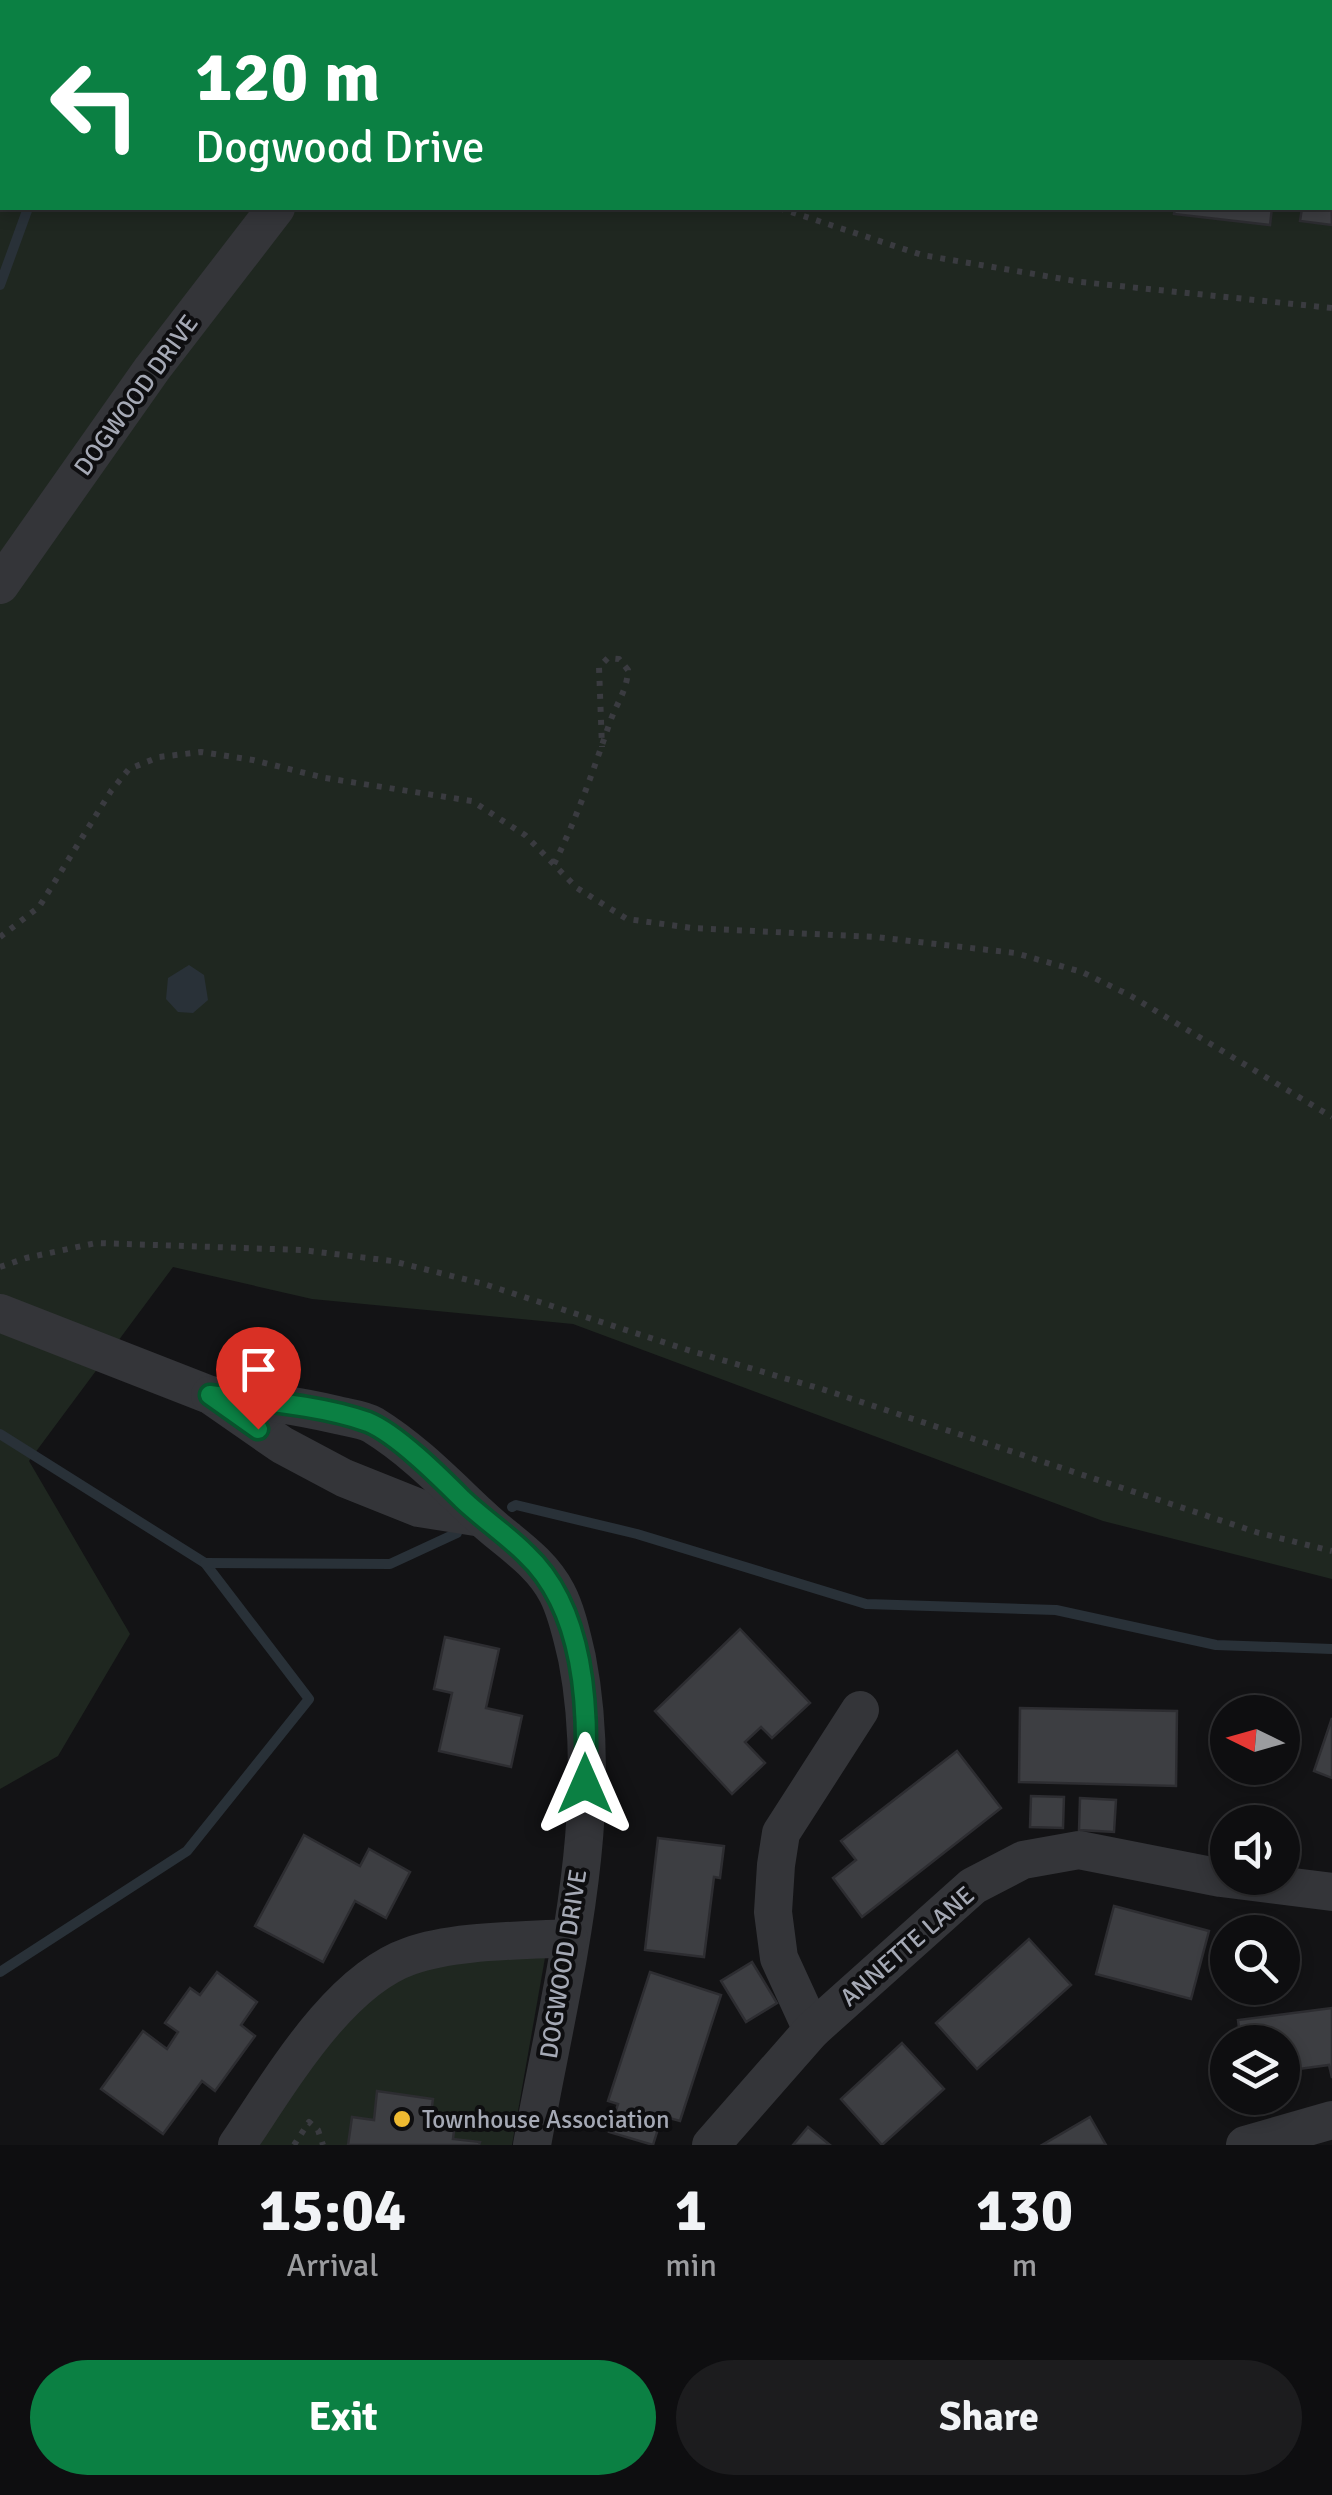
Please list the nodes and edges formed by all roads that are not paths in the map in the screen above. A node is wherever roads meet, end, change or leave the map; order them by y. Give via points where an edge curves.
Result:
1 (274, 210) edge
2 (0, 585) edge
3 (0, 1314) edge
4 (210, 1395) junction
5 (482, 1518) junction
6 (860, 1710) dead end
7 (1332, 1892) edge
8 (569, 1938) junction
9 (812, 2030) junction
10 (1332, 2120) edge
11 (237, 2145) edge
12 (532, 2145) edge
13 (712, 2145) edge
14 (1245, 2145) edge

1 - 2 street, DOGWOOD DRIVE
3 - 4 street, DOGWOOD DRIVE
4 - 5 street, DOGWOOD DRIVE via 282,1446 344,1478 419,1508
4 - 5 street, DOGWOOD DRIVE via 370,1423 429,1466
5 - 8 street, DOGWOOD DRIVE via 528,1554 556,1592 572,1636 587,1753
6 - 9 street via 781,1832 776,1865 772,1912 779,1958
7 - 9 street, ANNETTE LANE via 1079,1850 1023,1860 974,1886
8 - 11 street via 485,1942 409,1956 374,1977 311,2037
8 - 12 street, DOGWOOD DRIVE
9 - 13 street, ANNETTE LANE
10 - 14 street

